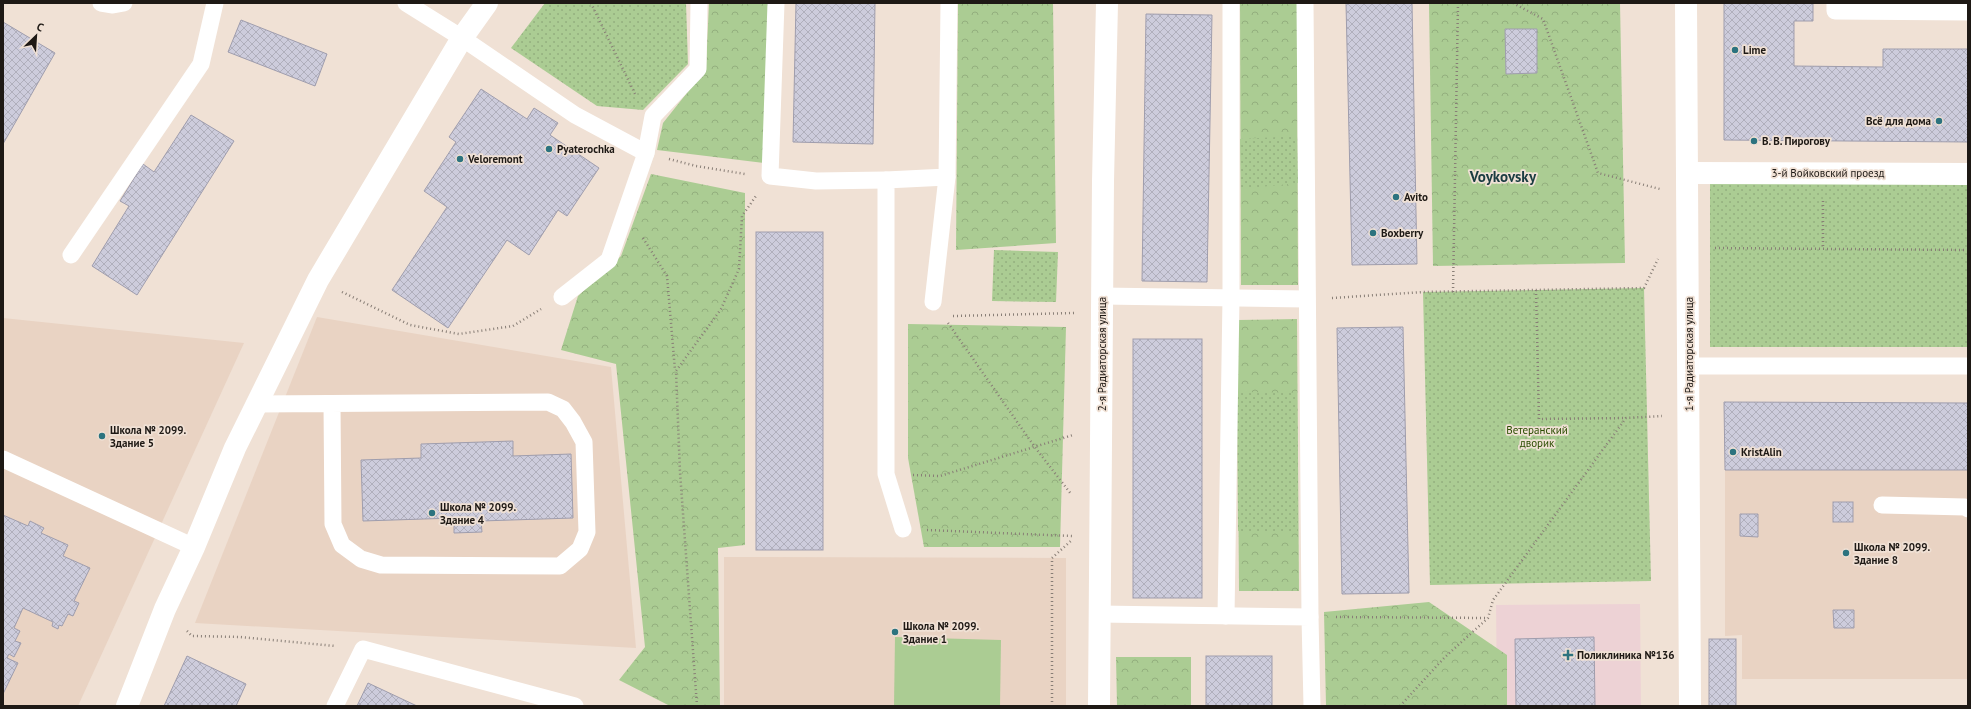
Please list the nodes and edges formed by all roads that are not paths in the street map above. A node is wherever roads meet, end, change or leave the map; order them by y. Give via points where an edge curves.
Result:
1 (101, 3) edge
2 (124, 3) edge
3 (215, 3) edge
4 (406, 3) edge
5 (487, 3) edge
6 (699, 3) edge
7 (776, 3) edge
8 (949, 3) edge
9 (1107, 3) edge
10 (1231, 3) edge
11 (1305, 3) edge
12 (1686, 3) edge
13 (1835, 3) edge
14 (1968, 12) edge
15 (462, 38) junction
16 (646, 153) junction
17 (1687, 173) junction
18 (1968, 174) edge
19 (947, 177) junction
20 (886, 180) junction
21 (71, 256) dead end
22 (1102, 296) junction
23 (562, 297) road end
24 (1231, 298) junction
25 (1307, 299) junction
26 (938, 309) road end
27 (1688, 366) junction
28 (1968, 366) edge
29 (257, 404) junction
30 (332, 404) junction
31 (3, 459) edge
32 (1882, 505) dead end
33 (1968, 509) edge
34 (903, 530) road end
35 (194, 547) junction
36 (1100, 614) junction
37 (1226, 616) junction
38 (1310, 617) junction
39 (127, 706) edge
40 (335, 706) edge
41 (575, 706) edge
42 (1099, 706) edge
43 (1312, 706) edge
44 (1690, 706) edge

1 - 2 lane
3 - 21 lane via 201,64
4 - 15 lane
5 - 15 street
6 - 16 lane via 698,69 653,116
7 - 20 lane via 770,176 816,181
8 - 19 lane
9 - 22 street, 2-я Радиаторская улица
10 - 24 lane
11 - 25 lane
12 - 17 street, 1-я Радиаторская улица
13 - 14 lane via 1835,11
15 - 16 lane via 575,115
15 - 29 street via 318,280
16 - 23 lane via 609,260
17 - 18 street, 3-й Войковский проезд
17 - 27 street, 1-я Радиаторская улица
19 - 20 lane
19 - 26 lane
20 - 34 lane via 886,474
22 - 24 lane
22 - 36 street, 2-я Радиаторская улица
24 - 25 lane
24 - 37 lane
25 - 38 lane
27 - 28 lane
27 - 44 street, 1-я Радиаторская улица
29 - 30 lane
29 - 35 street via 235,448
30 - 30 lane via 548,402 563,409 584,442 587,532 580,549 560,566 381,565 361,559 342,544 332,524
31 - 35 lane
32 - 33 lane
35 - 39 street via 165,609
36 - 37 lane
36 - 42 street, 2-я Радиаторская улица
37 - 38 lane
38 - 43 lane
40 - 41 lane via 363,649

